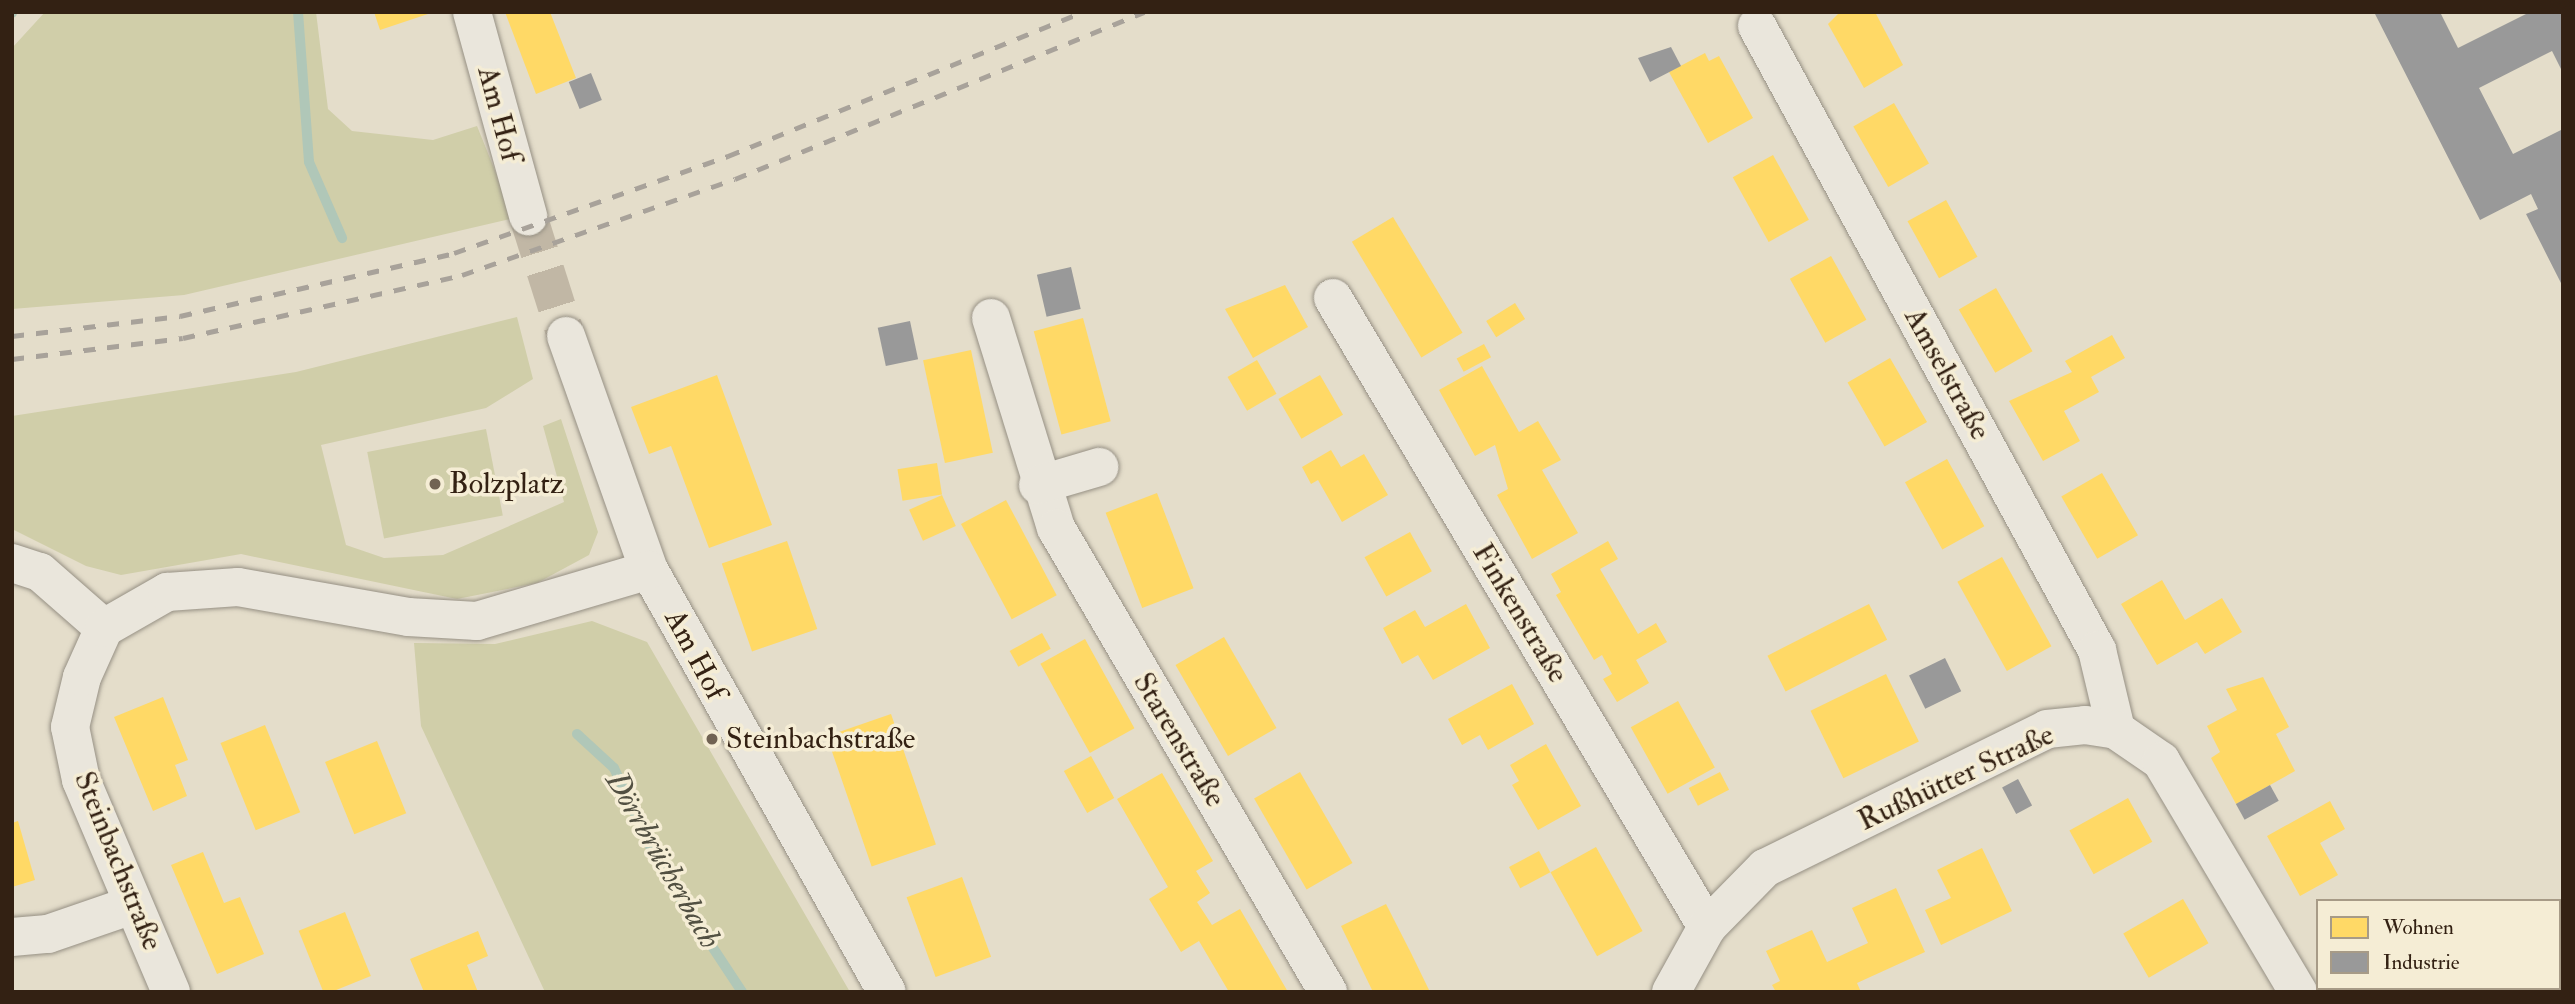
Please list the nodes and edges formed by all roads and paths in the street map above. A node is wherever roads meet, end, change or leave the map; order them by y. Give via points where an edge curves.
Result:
1 (472, 12) edge
2 (1757, 26) dead end
3 (528, 216) tunnel mouth
4 (1333, 298) dead end
5 (991, 318) dead end
6 (566, 336) tunnel mouth
7 (1099, 467) dead end
8 (1038, 485) junction
9 (12, 563) edge
10 (649, 570) junction
11 (104, 628) junction
12 (2116, 730) junction
13 (132, 905) junction
14 (1707, 927) junction
15 (12, 937) edge
16 (172, 992) edge
17 (887, 992) edge
18 (1328, 992) edge
19 (1671, 992) edge
20 (2298, 992) edge

1 - 3 street, Am Hof
2 - 12 street, Amselstraße via 2097,650
4 - 14 street, Finkenstraße
5 - 8 street, Starenstraße
6 - 10 street, Am Hof
7 - 8 street
8 - 18 street, Starenstraße via 1056,528
9 - 11 street via 40,572
10 - 11 street via 484,620 408,617 238,587 167,592
10 - 17 street, Am Hof
11 - 13 street, Steinbachstraße via 82,677 70,727 81,780
12 - 14 street, Rußhütter Straße via 2085,725 2048,729 1765,868
12 - 20 street, Rußhütter Straße via 2161,761
13 - 15 street via 48,934
13 - 16 street, Steinbachstraße
14 - 19 street, Rußhütter Straße

